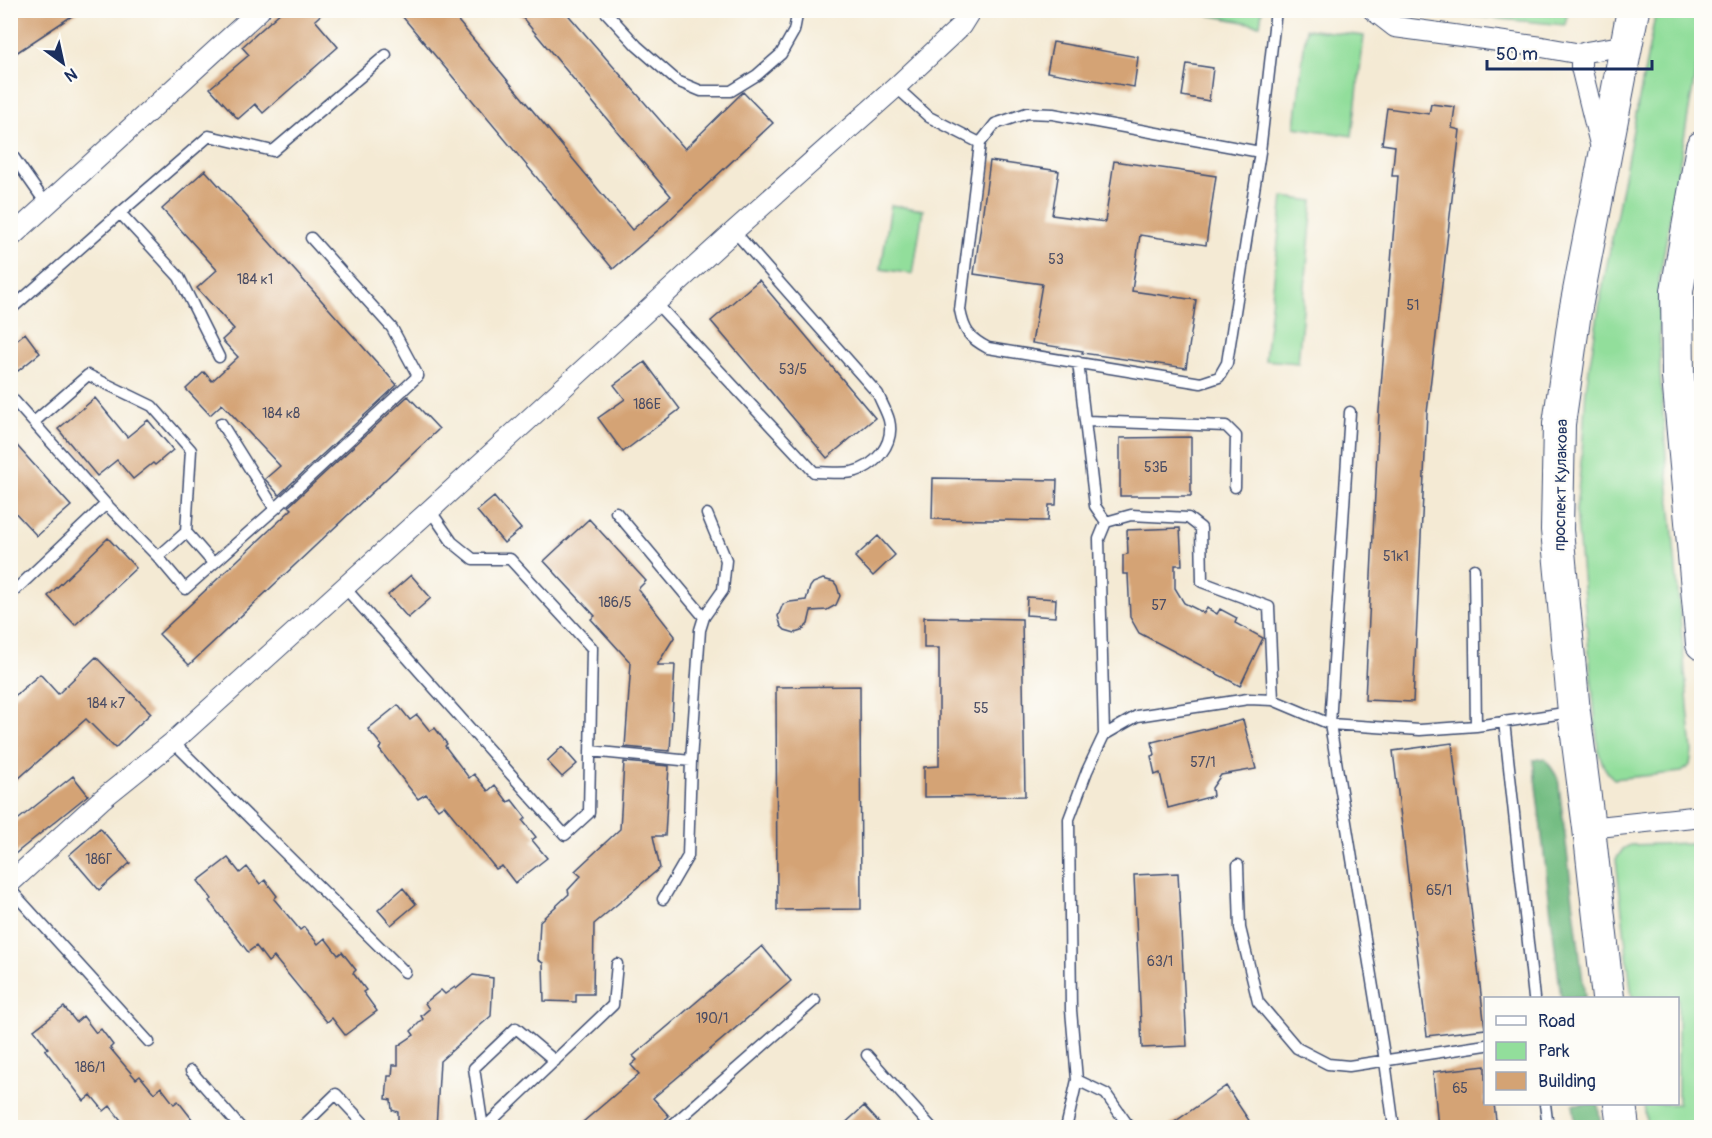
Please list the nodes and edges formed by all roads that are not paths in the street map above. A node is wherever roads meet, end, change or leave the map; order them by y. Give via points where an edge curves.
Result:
1 (260, 10) edge
2 (604, 10) edge
3 (798, 10) edge
4 (970, 10) edge
5 (1276, 10) edge
6 (1373, 10) edge
7 (1633, 10) edge
8 (1627, 45) junction
9 (1581, 54) junction
10 (386, 56) dead end
11 (896, 87) junction
12 (980, 143) junction
13 (1701, 147) edge
14 (10, 152) edge
15 (1260, 152) junction
16 (1604, 163) junction
17 (47, 205) junction
18 (120, 213) junction
19 (734, 231) junction
20 (10, 238) edge
21 (311, 238) dead end
22 (656, 303) junction
23 (10, 310) edge
24 (219, 357) dead end
25 (1078, 362) junction
26 (10, 396) edge
27 (1350, 412) dead end
28 (1086, 421) junction
29 (34, 422) junction
30 (221, 423) dead end
31 (1235, 487) dead end
32 (106, 504) junction
33 (275, 510) junction
34 (430, 510) junction
35 (616, 512) dead end
36 (707, 514) dead end
37 (1106, 522) junction
38 (186, 532) junction
39 (158, 557) junction
40 (213, 563) junction
41 (1474, 569) dead end
42 (345, 588) junction
43 (11, 592) edge
44 (704, 616) junction
45 (1701, 644) edge
46 (1274, 700) junction
47 (1574, 712) junction
48 (1504, 721) junction
49 (1330, 723) junction
50 (1476, 726) junction
51 (1104, 735) junction
52 (173, 742) junction
53 (590, 751) junction
54 (691, 761) junction
55 (1701, 816) edge
56 (1589, 828) junction
57 (1238, 865) dead end
58 (10, 883) edge
59 (10, 889) edge
60 (663, 899) dead end
61 (617, 964) dead end
62 (405, 972) dead end
63 (1534, 997) edge
64 (1608, 997) edge
65 (815, 1000) dead end
66 (149, 1042) dead end
67 (1484, 1045) edge
68 (867, 1055) dead end
69 (555, 1061) junction
70 (1385, 1061) junction
71 (191, 1071) dead end
72 (1077, 1080) junction
73 (1545, 1105) edge
74 (1620, 1105) edge
75 (241, 1128) edge
76 (301, 1128) edge
77 (368, 1128) edge
78 (483, 1128) edge
79 (669, 1128) edge
80 (932, 1128) edge
81 (1065, 1128) edge
82 (1130, 1128) edge
83 (1394, 1128) edge
84 (1548, 1128) edge
85 (1623, 1128) edge

1 - 17 street
2 - 3 lane via 677,81 701,91 731,91 781,54 794,32
4 - 11 street via 961,26
5 - 15 lane
6 - 9 street via 1395,27
7 - 8 main road, проспект Кулакова
8 - 9 street
8 - 16 main road, проспект Кулакова
9 - 16 street
10 - 18 lane via 273,151 209,136
11 - 12 lane via 929,117
11 - 19 street
12 - 15 lane via 995,124 1027,113 1053,114
12 - 25 lane via 960,310 963,326 974,340 988,348
13 - 45 main road via 1677,291 1678,377
14 - 17 lane
15 - 25 lane via 1227,363 1219,377 1201,383
16 - 47 main road, проспект Кулакова via 1575,312 1559,424 1557,530
17 - 20 street
18 - 23 lane
18 - 24 lane via 179,277
19 - 22 street
19 - 22 lane via 878,394 889,420 890,435 879,456 853,472 814,472
21 - 33 lane via 392,328 418,376
22 - 34 street
25 - 28 lane
26 - 29 lane
27 - 49 lane
28 - 31 lane via 1226,426 1236,436
28 - 37 lane via 1095,506
29 - 32 lane
29 - 38 lane via 88,375 152,406 191,450
30 - 33 lane
32 - 39 lane
32 - 43 lane
33 - 40 lane
34 - 42 street
34 - 53 lane via 452,542 472,559 510,559 592,648
35 - 44 lane
36 - 44 lane via 726,560 723,590
37 - 46 lane via 1131,515 1188,518 1201,528 1202,582 1269,607
37 - 51 lane via 1099,538
38 - 39 lane
38 - 40 lane
39 - 40 lane via 185,589
41 - 50 lane
42 - 52 street
42 - 53 lane via 565,835 589,813
44 - 54 lane
46 - 49 lane
46 - 51 lane via 1248,699 1137,716
47 - 48 lane
47 - 56 main road, проспект Кулакова
48 - 50 lane
48 - 63 lane
49 - 50 lane via 1420,730
49 - 70 lane
51 - 72 lane via 1069,819 1071,1010
52 - 58 street via 101,800
52 - 62 lane
53 - 54 lane
54 - 60 lane via 688,856
55 - 56 street
56 - 64 main road, проспект Кулакова
57 - 70 lane via 1240,928 1258,1002 1297,1048 1328,1064 1349,1066
59 - 66 lane
61 - 69 lane via 613,1005
65 - 79 lane
67 - 70 lane
68 - 80 lane
69 - 78 lane
69 - 78 lane via 516,1028 474,1068
70 - 83 lane
71 - 75 lane
72 - 81 lane
72 - 82 lane via 1106,1094
73 - 84 lane
74 - 85 main road
76 - 77 lane via 336,1094

